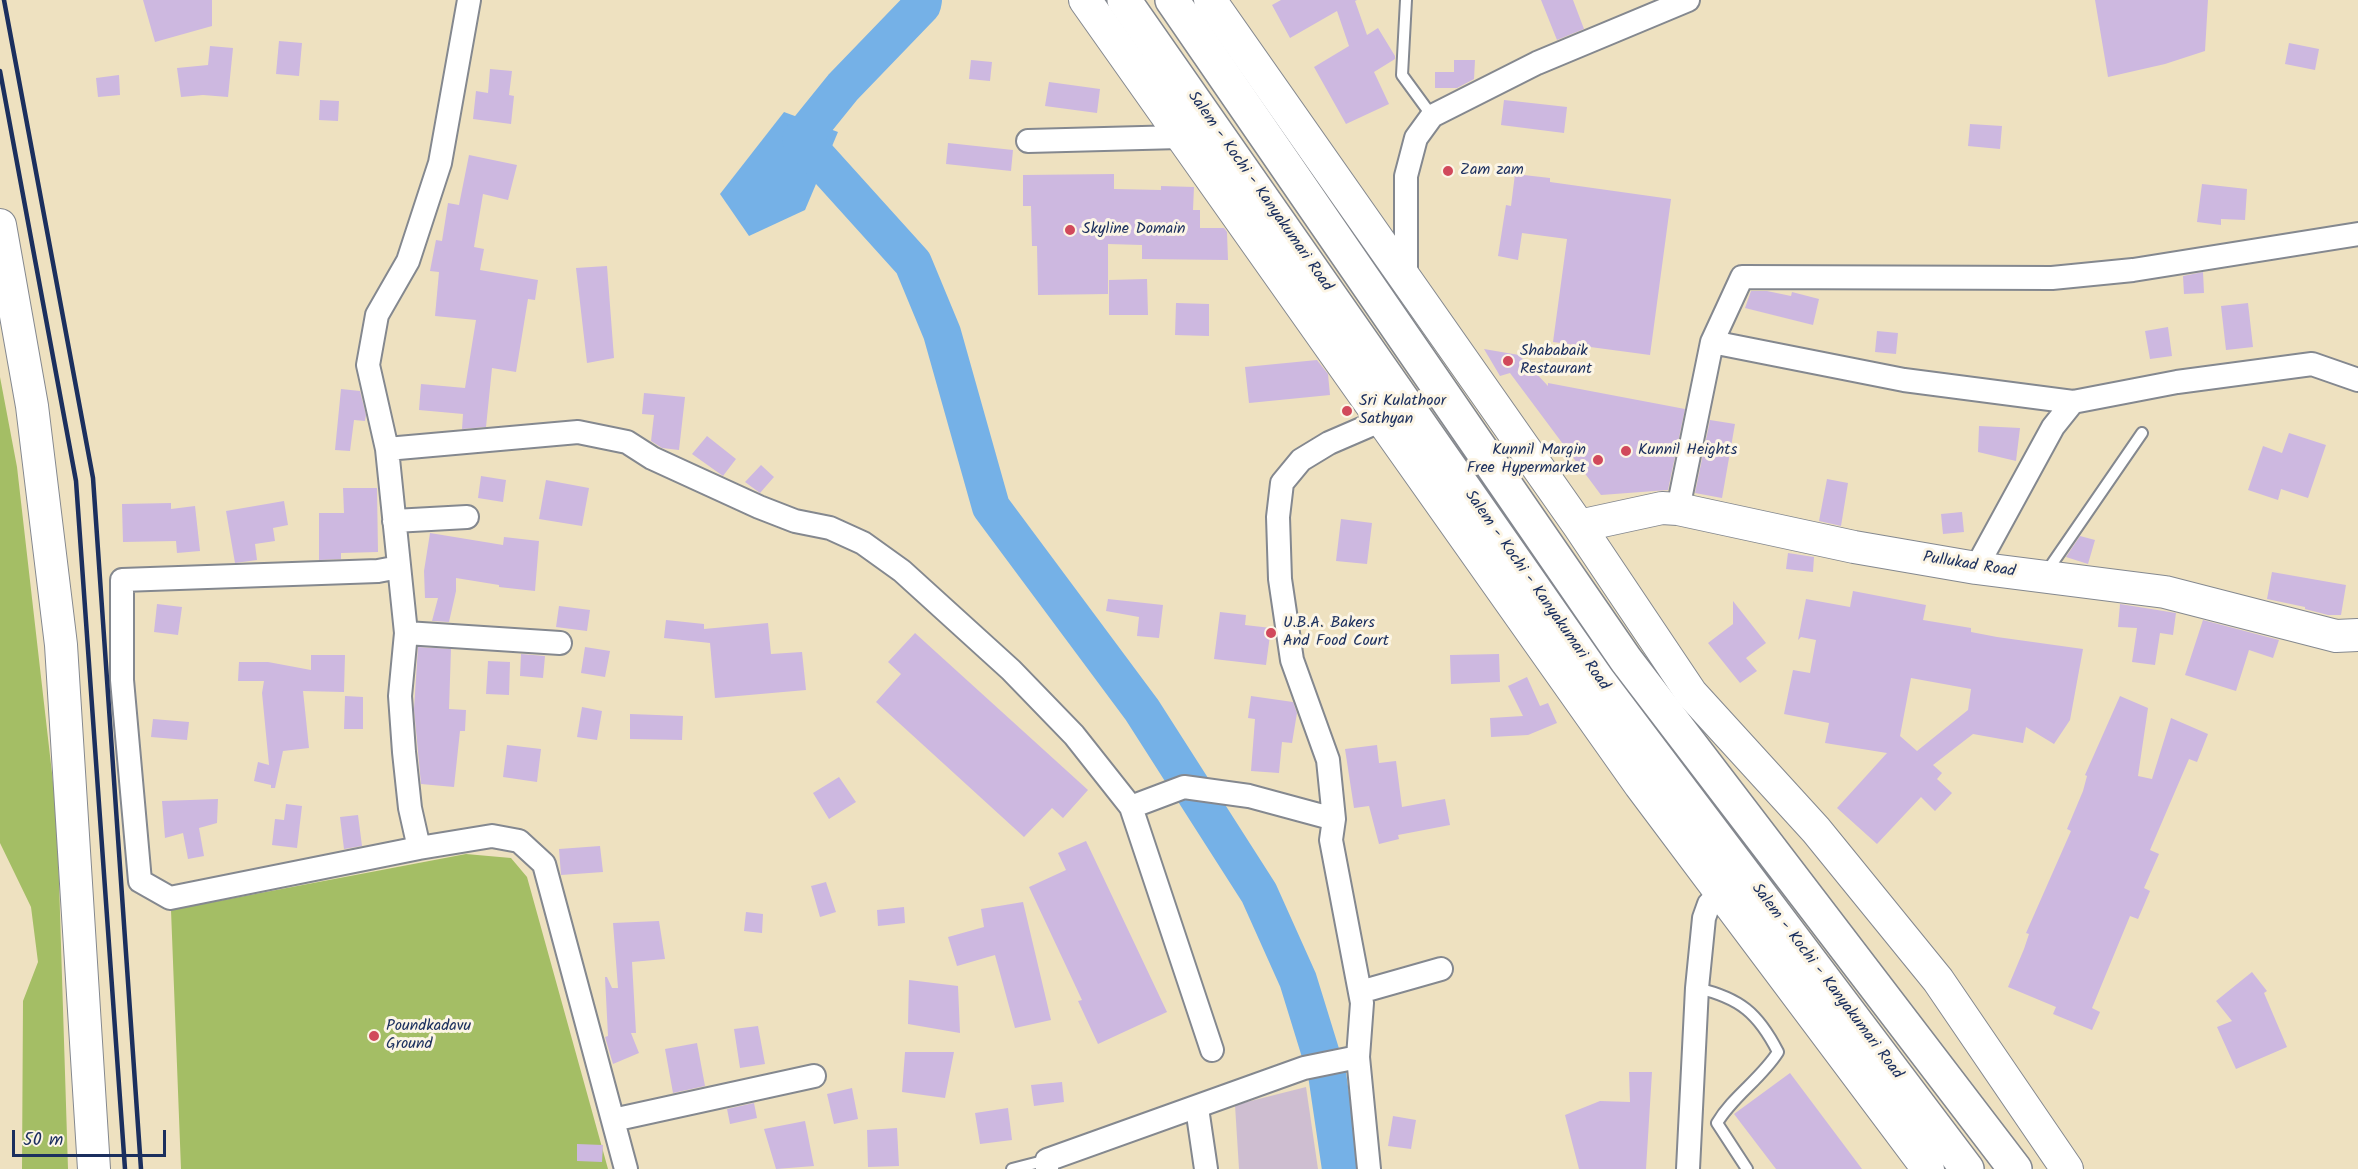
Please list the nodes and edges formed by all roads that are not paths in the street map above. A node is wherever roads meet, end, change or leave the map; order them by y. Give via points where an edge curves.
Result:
1 (469, 0) edge
2 (1084, 0) edge
3 (1124, 0) edge
4 (1172, 0) edge
5 (1210, 0) edge
6 (1406, 0) edge
7 (1688, 0) edge
8 (1432, 116) junction
9 (1180, 137) junction
10 (1028, 141) dead end
11 (0, 225) edge
12 (2358, 234) edge
13 (1394, 293) junction
14 (1340, 334) junction
15 (1712, 342) junction
16 (2352, 374) edge
17 (2073, 402) junction
18 (1380, 421) junction
19 (2142, 433) dead end
20 (387, 449) junction
21 (1678, 509) junction
22 (466, 517) dead end
23 (394, 522) junction
24 (1579, 526) junction
25 (399, 567) junction
26 (1976, 568) junction
27 (2043, 576) junction
28 (406, 633) junction
29 (2358, 635) edge
30 (560, 643) dead end
31 (1131, 807) junction
32 (1334, 819) junction
33 (419, 848) junction
34 (1720, 894) junction
35 (1441, 969) dead end
36 (1697, 988) junction
37 (1360, 992) junction
38 (1212, 1050) dead end
39 (1350, 1058) junction
40 (814, 1076) dead end
41 (1197, 1108) junction
42 (613, 1120) junction
43 (1047, 1165) edge
44 (93, 1169) edge
45 (626, 1169) edge
46 (1012, 1169) edge
47 (1206, 1169) edge
48 (1369, 1169) edge
49 (1688, 1169) edge
50 (1747, 1169) edge
51 (1928, 1169) edge
52 (1967, 1169) edge
53 (2016, 1169) edge
54 (2067, 1169) edge

1 - 20 street via 440,163 408,261 377,315 368,365
2 - 9 street
3 - 14 highway, Salem - Kochi - Kanyakumari Road
4 - 13 highway
5 - 13 street
6 - 8 lane via 1402,75
7 - 8 street via 1537,63
8 - 13 street via 1416,138 1406,176
9 - 10 street
9 - 14 street
11 - 44 street via 32,406 61,645
12 - 15 street via 2133,270 2052,278 1742,277
13 - 14 street
13 - 24 street
13 - 53 highway via 1626,660
14 - 18 street
14 - 52 highway, Salem - Kochi - Kanyakumari Road
15 - 17 street via 1904,380
15 - 21 street
16 - 17 street via 2312,364 2110,393
17 - 26 street via 2053,427
18 - 32 street via 1301,460 1282,483 1278,517 1280,579 1292,660 1328,760
18 - 34 street
19 - 27 lane
20 - 23 street
20 - 31 street via 578,432 598,434 627,442 652,458 759,507 830,528 863,543 902,571 1011,670 1074,735
21 - 24 street, Pullukad Road via 1662,508
21 - 26 street, Pullukad Road via 1854,547
22 - 23 street
23 - 25 street
24 - 54 street via 1691,693 1816,830 1938,980
25 - 28 street
25 - 33 street via 378,571 122,580 122,680 140,881 170,898
26 - 27 street, Pullukad Road
27 - 29 street, Pullukad Road via 2165,591 2336,636
28 - 30 street
28 - 33 street via 400,696 410,808
31 - 32 street via 1184,787 1216,790
31 - 38 street
32 - 37 street via 1331,840
33 - 42 street via 492,836 519,842 544,864
34 - 36 street via 1708,904 1704,918
34 - 51 street
35 - 37 street
36 - 49 street
36 - 50 lane via 1752,1011 1778,1052 1769,1066 1727,1106 1717,1123
37 - 39 street via 1362,1003
39 - 41 street via 1304,1068
39 - 48 street
40 - 42 street
41 - 43 street
41 - 47 street
42 - 45 street
43 - 46 lane

